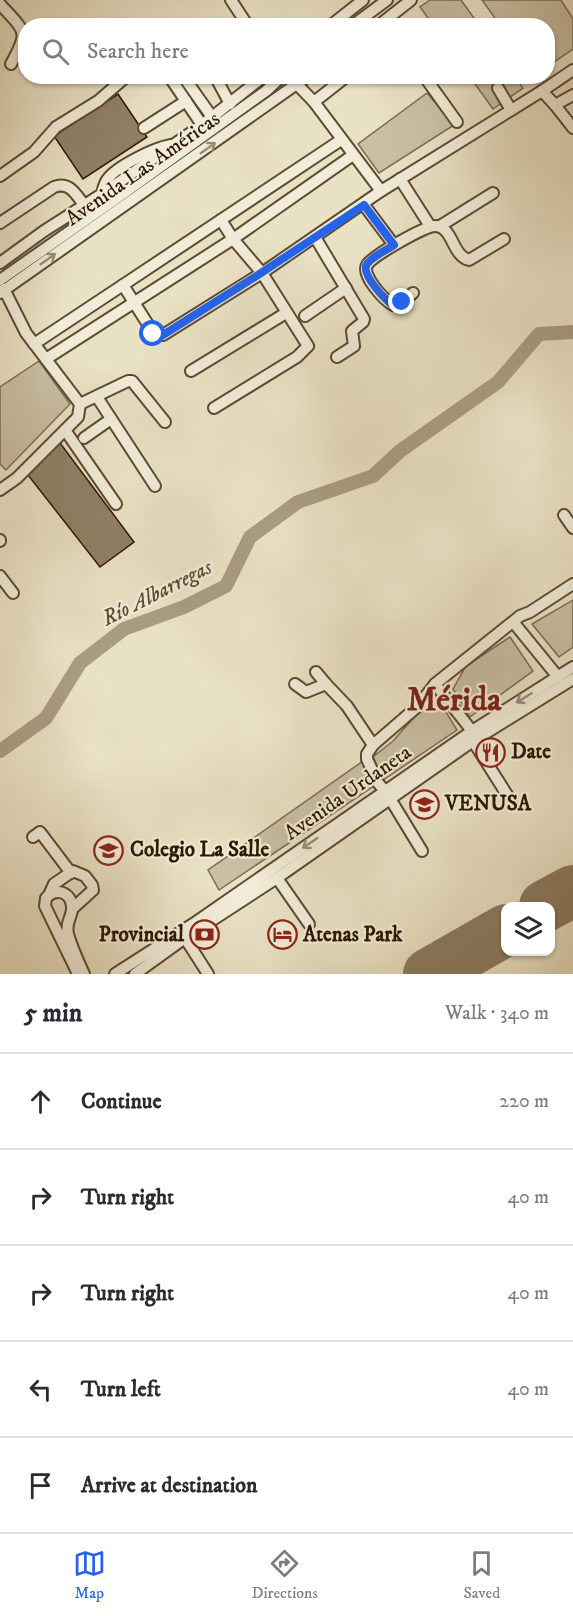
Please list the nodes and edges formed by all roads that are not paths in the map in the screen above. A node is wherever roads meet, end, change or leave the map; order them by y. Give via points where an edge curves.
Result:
1 (231, 0) edge
2 (363, 0) edge
3 (387, 0) edge
4 (411, 0) edge
5 (0, 4) edge
6 (243, 18) edge
7 (340, 18) edge
8 (363, 18) edge
9 (390, 18) edge
10 (18, 23) edge
11 (18, 52) edge
12 (11, 64) dead end
13 (573, 70) edge
14 (555, 82) edge
15 (118, 84) edge
16 (174, 84) edge
17 (189, 84) edge
18 (219, 84) edge
19 (253, 84) edge
20 (273, 84) edge
21 (289, 84) edge
22 (296, 84) edge
23 (337, 84) edge
24 (430, 84) edge
25 (552, 84) edge
26 (498, 88) dead end
27 (542, 91) junction
28 (572, 98) edge
29 (186, 101) junction
30 (314, 102) junction
31 (230, 104) junction
32 (555, 105) junction
33 (512, 110) junction
34 (212, 117) junction
35 (458, 122) dead end
36 (202, 124) junction
37 (144, 128) dead end
38 (573, 128) edge
39 (341, 140) junction
40 (353, 155) junction
41 (0, 177) edge
42 (400, 179) junction
43 (381, 190) junction
44 (493, 194) dead end
45 (364, 205) junction
46 (85, 206) junction
47 (221, 220) junction
48 (0, 223) edge
49 (435, 226) junction
50 (315, 237) junction
51 (233, 239) junction
52 (504, 239) dead end
53 (394, 245) junction
54 (2, 258) edge
55 (261, 273) junction
56 (123, 285) junction
57 (1, 288) edge
58 (346, 288) junction
59 (413, 293) dead end
60 (134, 303) junction
61 (286, 313) junction
62 (305, 316) dead end
63 (34, 344) junction
64 (337, 357) dead end
65 (46, 359) junction
66 (191, 371) dead end
67 (97, 398) junction
68 (80, 404) junction
69 (214, 408) dead end
70 (111, 419) junction
71 (165, 422) dead end
72 (65, 430) junction
73 (84, 438) dead end
74 (155, 486) dead end
75 (0, 490) edge
76 (116, 504) dead end
77 (0, 576) edge
78 (573, 584) edge
79 (13, 593) dead end
80 (514, 623) junction
81 (573, 667) edge
82 (316, 672) dead end
83 (558, 677) junction
84 (572, 682) edge
85 (295, 684) dead end
86 (326, 684) junction
87 (435, 684) junction
88 (472, 736) junction
89 (373, 745) junction
90 (388, 795) junction
91 (511, 801) dead end
92 (33, 837) dead end
93 (422, 851) dead end
94 (70, 873) junction
95 (277, 878) junction
96 (49, 895) junction
97 (72, 909) junction
98 (309, 924) dead end
99 (185, 938) junction
100 (78, 974) edge
101 (84, 974) edge
102 (116, 974) edge
103 (135, 974) edge
104 (208, 974) edge

1 - 6 street
2 - 7 street
3 - 8 street
4 - 9 street
5 - 10 street
11 - 12 street
13 - 14 street
15 - 41 street via 56,127 34,152
16 - 29 street
17 - 34 street
18 - 31 street
19 - 31 street
20 - 57 street, Avenida Las Américas
57 -> 21 street, Avenida Las Américas
22 - 30 street
23 - 30 street
24 - 35 street
25 - 27 street
26 - 33 street
27 - 32 street
27 - 33 street
28 - 32 street
29 - 36 street
29 - 37 street
30 - 39 street
31 - 34 street
32 - 38 street
33 - 42 street
34 - 36 street
36 - 46 street
39 - 40 street
39 - 47 street
40 - 43 street
40 - 51 street
42 - 43 street
42 - 49 street
43 - 45 street
44 - 49 street
45 - 50 street
45 - 53 street
46 - 48 street via 69,186 61,184
46 - 54 street
47 - 51 street
47 - 56 street
49 - 52 street via 445,230 460,256 469,260
49 - 53 street
50 - 55 street
50 - 58 street
51 - 55 street
51 - 60 street
53 - 59 street via 369,262 366,274 385,301 393,305
55 - 60 street via 160,336 151,331
55 - 61 street
56 - 60 street
56 - 63 street
57 - 63 street
58 - 62 street
58 - 64 street via 364,321 352,331 354,346
60 - 65 street
61 - 66 street
61 - 69 street via 306,341 307,349
63 - 65 street
65 - 68 street
67 - 68 street
67 - 70 street
67 - 71 street via 132,381
68 - 72 street via 78,417
70 - 73 street
70 - 74 street
72 - 75 street
72 - 76 street
77 - 79 street
78 - 80 street
80 - 83 street
80 - 87 street
81 - 83 street, Avenida Urdaneta
82 - 86 street
83 -> 88 street, Avenida Urdaneta
84 - 88 street, Avenida Urdaneta
85 - 86 street via 306,692
86 - 89 street via 347,706
87 - 88 street
87 - 89 street via 417,707
88 - 90 street, Avenida Urdaneta
88 - 91 street
89 - 90 street via 367,759
90 - 93 street
90 - 95 street, Avenida Urdaneta
90 -> 102 street, Avenida Urdaneta
92 - 94 street via 40,832
94 - 96 street via 54,884
94 - 97 street via 85,876 93,890
95 - 98 street
95 - 99 street, Avenida Urdaneta
96 - 97 street via 66,893
96 - 100 street via 45,906
97 - 101 street via 66,924
99 - 103 street, Avenida Urdaneta
99 - 104 street

